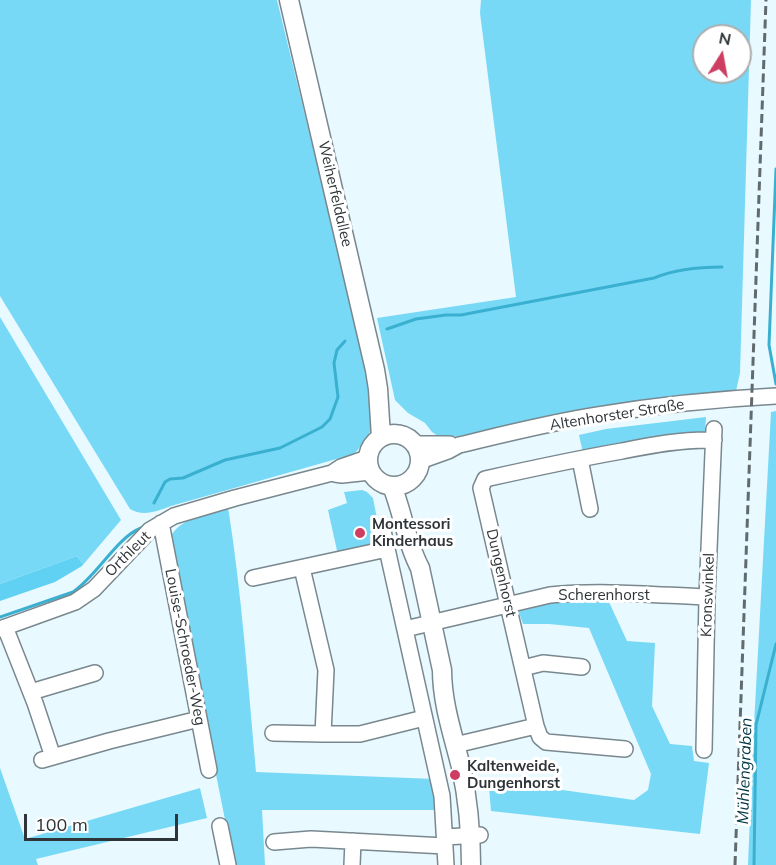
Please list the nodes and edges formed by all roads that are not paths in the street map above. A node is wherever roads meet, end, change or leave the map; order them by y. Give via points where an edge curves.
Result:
1 (289, 0) edge
2 (776, 396) edge
3 (388, 435) junction
4 (418, 453) junction
5 (580, 459) junction
6 (369, 465) junction
7 (485, 479) joint
8 (399, 485) junction
9 (590, 508) dead end
10 (161, 523) junction
11 (383, 531) dead end
12 (387, 549) junction
13 (302, 568) junction
14 (253, 578) dead end
15 (707, 597) junction
16 (508, 605) junction
17 (432, 623) junction
18 (3, 628) edge
19 (405, 629) junction
20 (523, 668) junction
21 (582, 668) dead end
22 (95, 673) dead end
23 (31, 692) junction
24 (424, 718) junction
25 (199, 719) junction
26 (536, 726) junction
27 (273, 733) dead end
28 (323, 734) junction
29 (460, 744) junction
30 (625, 749) dead end
31 (704, 750) dead end
32 (209, 770) dead end
33 (220, 826) dead end
34 (475, 835) junction
35 (353, 841) junction
36 (274, 842) dead end
37 (445, 842) junction
38 (228, 865) edge
39 (351, 865) edge
40 (446, 865) edge
41 (471, 865) edge
42 (481, 865) edge

1 - 3 main road, Weiherfeldallee
2 - 4 street, Altenhorster Straße via 597,415 459,445 448,451
3 - 4 main road via 409,439
3 - 6 main road via 374,442 369,450
4 - 8 main road via 416,474
5 - 7 street, Kronswinkel
5 - 9 street
5 - 15 street, Kronswinkel via 714,434
6 - 8 main road via 383,484
6 - 10 street, Orthleut via 341,467 332,473 202,507
7 - 16 street, Dungenhorst via 481,488
8 - 17 main road via 397,500 420,568
10 - 18 street, Orthleut via 75,602
10 - 25 street, Louise-Schroeder-Weg
11 - 12 street
12 - 13 street
12 - 19 street
13 - 14 street
13 - 28 street via 326,670
15 - 16 street, Scherenhorst via 571,593
15 - 31 street, Kronswinkel
16 - 17 street, Scherenhorst
16 - 20 street, Dungenhorst
17 - 19 street, Scherenhorst
17 - 29 main road via 442,670 451,685
18 - 23 street
19 - 24 street
20 - 21 street via 543,663
20 - 26 street, Dungenhorst
22 - 23 street
23 - 25 street via 47,759
24 - 28 street via 360,734
24 - 37 street via 442,796
25 - 32 street, Louise-Schroeder-Weg
26 - 29 street
26 - 30 street via 546,742
27 - 28 street
29 - 34 main road via 476,797
33 - 38 street
34 - 37 street
34 - 41 main road
34 - 42 main road
35 - 36 street
35 - 37 street
35 - 39 street
37 - 40 street

